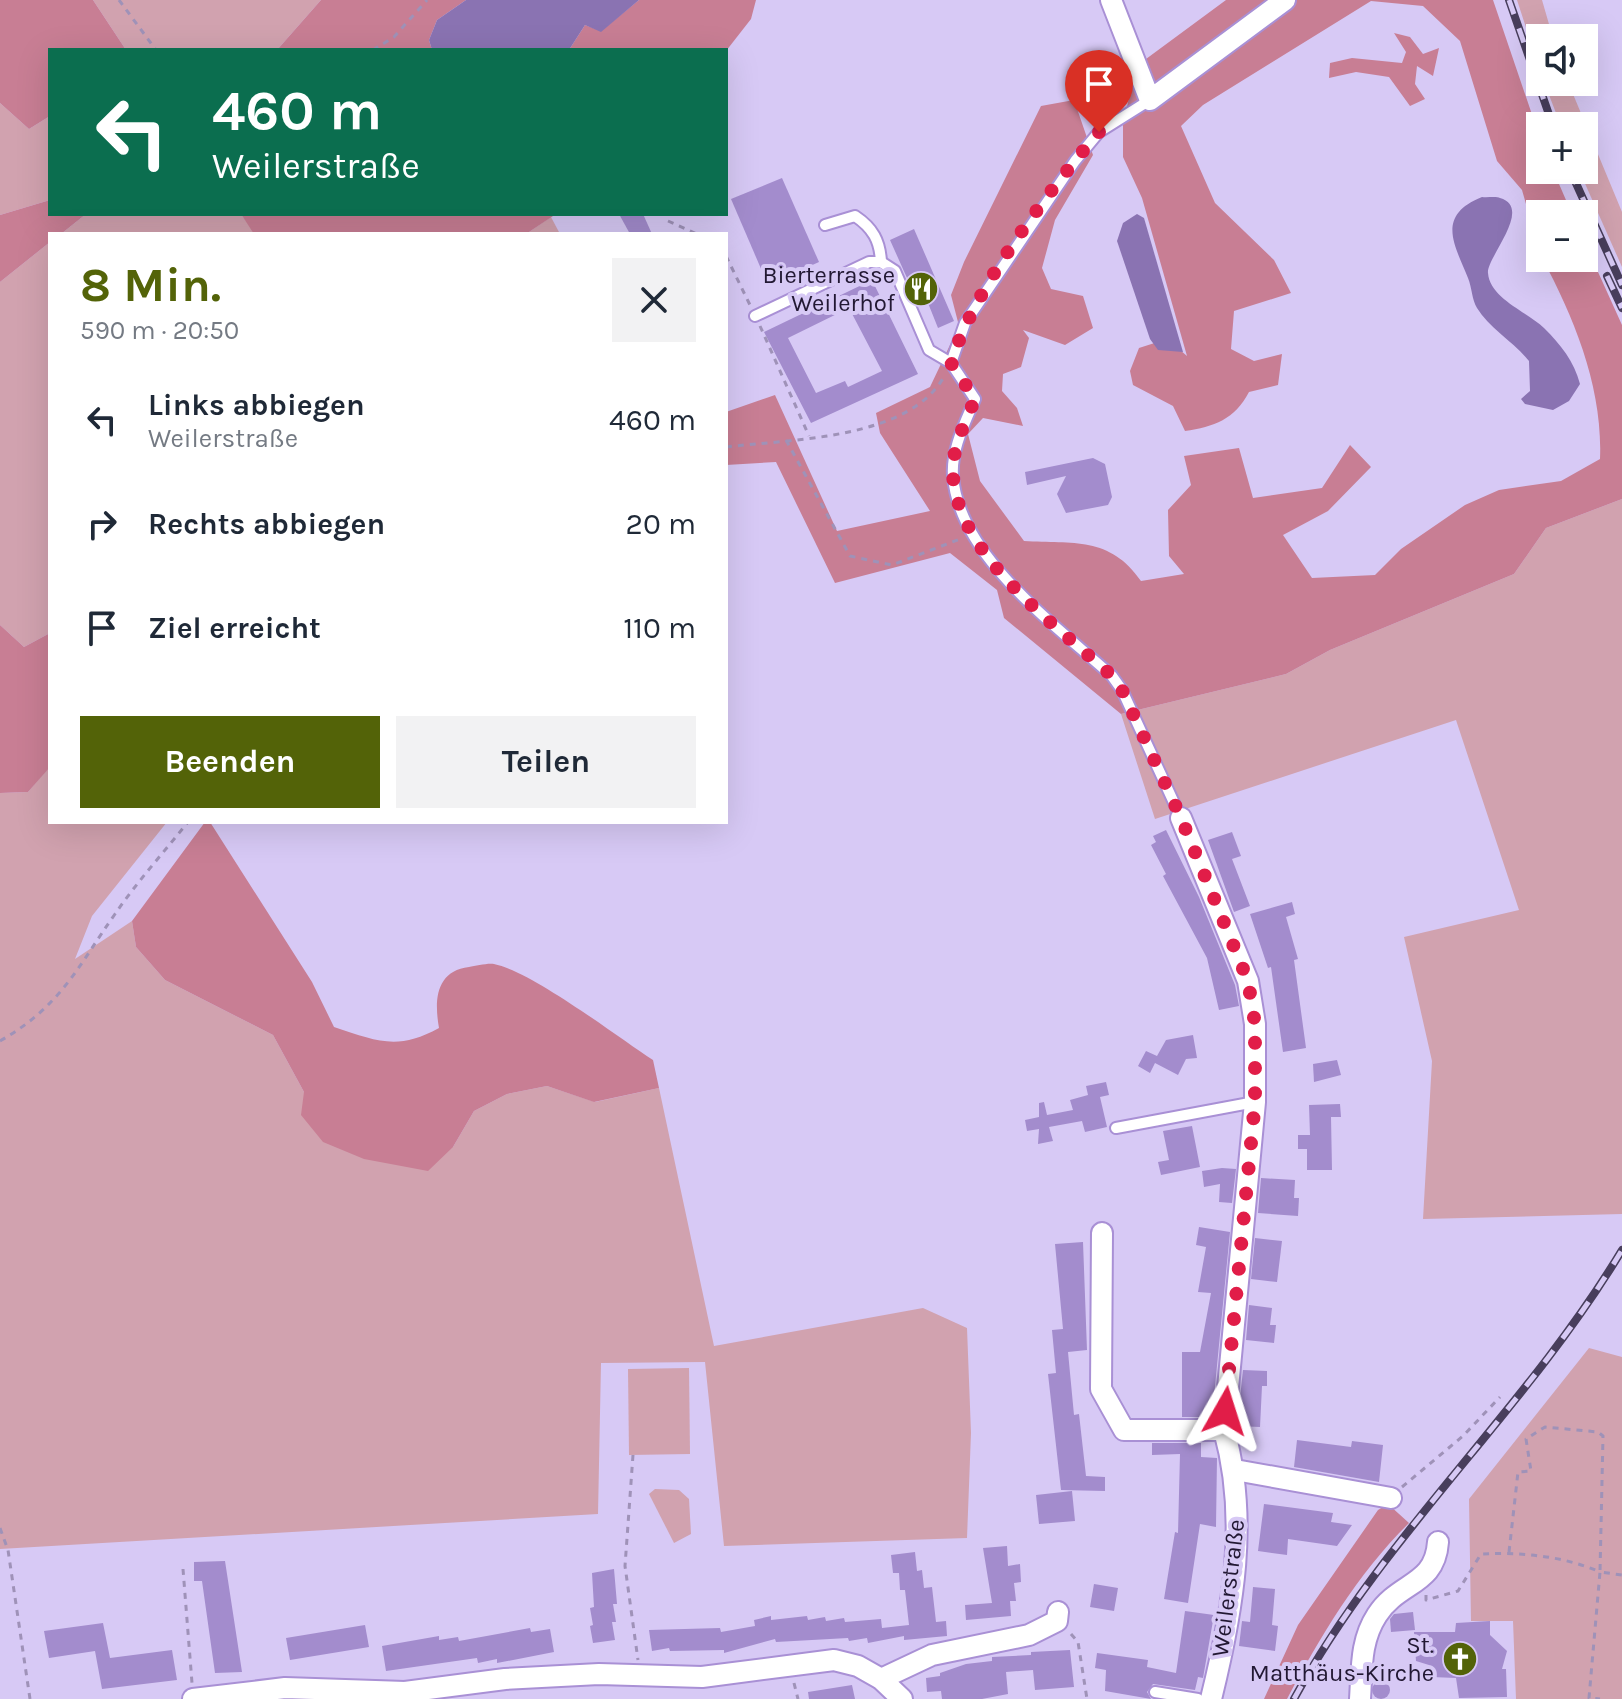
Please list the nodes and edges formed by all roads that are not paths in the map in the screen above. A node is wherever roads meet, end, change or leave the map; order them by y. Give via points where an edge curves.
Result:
1 (1111, 0) edge
2 (1285, 0) edge
3 (1150, 100) junction
4 (825, 225) dead end
5 (881, 262) junction
6 (755, 316) road end
7 (951, 363) junction
8 (1181, 818) joint
9 (1255, 1102) junction
10 (1116, 1128) dead end
11 (1102, 1233) dead end
12 (1224, 1430) junction
13 (1235, 1470) junction
14 (1391, 1498) road end
15 (1438, 1542) dead end
16 (1058, 1617) road end
17 (881, 1679) junction
18 (1155, 1692) dead end
19 (341, 1695) edge
20 (194, 1699) edge
21 (902, 1699) edge
22 (1198, 1699) edge
23 (1211, 1699) edge
24 (1360, 1699) edge

1 - 3 street
2 - 3 street
3 - 7 lane via 1099,132 1075,161 965,323
4 - 5 lane via 845,217 863,221 880,245
5 - 6 lane via 869,262
5 - 7 lane via 895,271 929,350
7 - 8 lane, Weilerstraße via 975,399 958,439 952,474 972,534 1005,578 1112,676
8 - 9 street, Weilerstraße via 1248,981 1255,1024
9 - 10 lane
9 - 12 street, Weilerstraße
11 - 12 street via 1101,1389 1124,1430
12 - 13 street, Weilerstraße
13 - 14 street
13 - 23 street, Weilerstraße via 1237,1546
15 - 24 street via 1437,1561 1424,1577 1394,1593 1363,1642
16 - 17 street via 1029,1635 932,1655
17 - 19 street via 834,1660 702,1677 583,1675
17 - 21 street
18 - 22 lane
19 - 20 street via 285,1688

